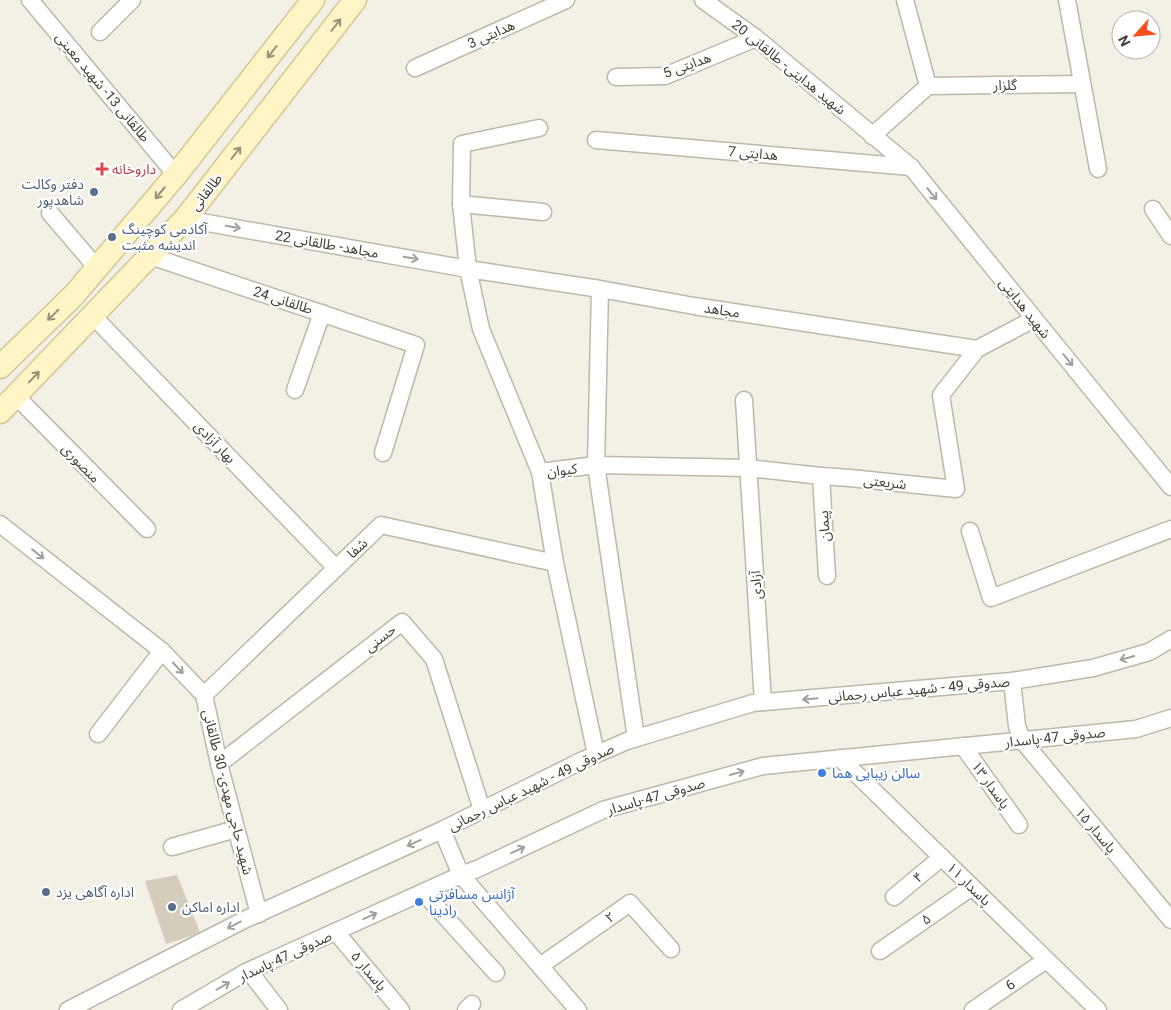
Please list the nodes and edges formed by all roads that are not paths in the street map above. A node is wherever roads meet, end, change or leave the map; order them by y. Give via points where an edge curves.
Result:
1 (30, 0) edge
2 (132, 0) edge
3 (313, 0) edge
4 (355, 0) edge
5 (566, 0) edge
6 (703, 0) edge
7 (1067, 0) edge
8 (910, 1) edge
9 (100, 32) dead end
10 (756, 38) junction
11 (415, 68) dead end
12 (616, 77) dead end
13 (1082, 84) junction
14 (928, 86) junction
15 (539, 128) dead end
16 (872, 136) junction
17 (596, 140) dead end
18 (910, 167) junction
19 (1098, 169) dead end
20 (176, 175) junction
21 (461, 204) junction
22 (1153, 209) dead end
23 (543, 212) dead end
24 (50, 213) dead end
25 (186, 219) junction
26 (1171, 236) edge
27 (150, 256) junction
28 (97, 268) junction
29 (468, 268) junction
30 (600, 289) junction
31 (322, 313) junction
32 (93, 316) junction
33 (1034, 319) junction
34 (977, 349) junction
35 (0, 367) edge
36 (296, 390) dead end
37 (16, 396) junction
38 (744, 400) dead end
39 (0, 412) edge
40 (384, 453) dead end
41 (596, 466) junction
42 (748, 468) junction
43 (540, 472) junction
44 (821, 476) junction
45 (1171, 487) edge
46 (0, 524) edge
47 (146, 529) dead end
48 (1171, 529) edge
49 (970, 531) dead end
50 (555, 563) junction
51 (336, 568) junction
52 (827, 576) dead end
53 (1171, 639) edge
54 (162, 651) junction
55 (1012, 687) junction
56 (204, 696) junction
57 (763, 702) junction
58 (1171, 718) edge
59 (1020, 733) junction
60 (98, 734) dead end
61 (636, 738) junction
62 (962, 746) junction
63 (596, 754) junction
64 (840, 758) junction
65 (219, 764) junction
66 (482, 810) junction
67 (1019, 825) dead end
68 (236, 829) junction
69 (442, 830) junction
70 (172, 847) dead end
71 (942, 858) junction
72 (461, 875) junction
73 (972, 887) junction
74 (423, 892) junction
75 (894, 897) dead end
76 (259, 914) junction
77 (1171, 920) edge
78 (336, 932) junction
79 (671, 949) dead end
80 (880, 951) dead end
81 (1046, 960) junction
82 (540, 966) junction
83 (248, 972) junction
84 (496, 973) dead end
85 (68, 1010) edge
86 (181, 1010) edge
87 (279, 1010) edge
88 (401, 1010) edge
89 (578, 1010) edge
90 (973, 1010) edge
91 (1098, 1010) edge

1 - 20 street, طالقانی 13- شهید معینی
2 - 9 street
3 -> 20 main road
25 -> 4 main road, طالقانی
5 - 11 street, هدایتی 3
6 - 10 street, شهید هدایتی- طالقانی 20
7 - 13 street
8 - 14 street
10 - 12 street, هدایتی 5 via 665,76
10 - 16 street, شهید هدایتی- طالقانی 20
13 - 14 street, گلزار
13 - 19 street
14 - 16 street
15 - 21 street via 462,144
16 - 18 street, شهید هدایتی
17 - 18 street, هدایتی 7
18 -> 33 street, شهید هدایتی
20 -> 28 main road
21 - 23 street
21 - 29 street
22 - 26 street
24 - 28 street
25 - 27 main road, طالقانی
25 -> 29 street, مجاهد- طالقانی 22
27 - 31 street, طالقانی 24
27 - 32 main road, طالقانی
28 -> 35 main road
29 - 30 street, مجاهد
29 - 43 street via 481,329
30 - 34 street, مجاهد
30 - 41 street
31 - 36 street
31 - 40 street, طالقانی 24 via 416,344
37 -> 32 main road, طالقانی
32 - 51 street, بهار آزادی
33 - 34 street, شریعتی
33 -> 45 street, شهید هدایتی
34 - 44 street, شریعتی via 941,396 956,489
37 - 39 main road, طالقانی
37 - 47 street, منصوری
38 - 42 street, آزادی
41 - 42 street, شریعتی
41 - 43 street, کیوان
41 - 61 street, کیوان
42 - 44 street, شریعتی
42 - 57 street, آزادی
43 - 50 street, کیوان
44 - 52 street, پیمان
46 -> 54 street, شهید حاجی مهدی- 30 طالقانی
48 - 49 street via 991,598
50 - 51 street, شفا via 381,525
50 - 63 street, کیوان
51 - 56 street, شفا
53 -> 55 street, صدوقی 49 - شهید عباس رحمانی via 1149,652
54 -> 56 street, شهید حاجی مهدی- 30 طالقانی
54 - 60 street
55 -> 57 street, صدوقی 49 - شهید عباس رحمانی
55 - 59 street
56 - 65 street, شهید حاجی مهدی- 30 طالقانی
57 - 61 street, صدوقی 49 - شهید عباس رحمانی
58 - 59 street, صدوقی 47-پاسدار via 1136,729
59 - 62 street, صدوقی 47-پاسدار
59 - 77 street, پاسدار ۱۵
61 - 63 street, صدوقی 49 - شهید عباس رحمانی
62 - 64 street, صدوقی 47-پاسدار
62 - 67 street, پاسدار ۱۳
63 - 66 street, صدوقی 49 - شهید عباس رحمانی
64 - 71 street, پاسدار ۱۱
72 -> 64 street, صدوقی 47-پاسدار via 603,810 763,766
65 - 66 street, حسنی via 402,622 434,659
65 - 68 street, شهید حاجی مهدی- 30 طالقانی
66 - 69 street, صدوقی 49 - شهید عباس رحمانی
68 - 70 street
68 - 76 street, شهید حاجی مهدی- 30 طالقانی
69 - 72 street
69 -> 76 street, صدوقی 49 - شهید عباس رحمانی
71 - 73 street, پاسدار ۱۱
71 - 75 street, ۴
72 - 74 street, صدوقی 47-پاسدار
72 - 82 street
73 - 80 street, ۵
73 - 81 street, پاسدار ۱۱
78 -> 74 street, صدوقی 47-پاسدار
74 - 84 street
76 -> 85 street, صدوقی 49 - شهید عباس رحمانی
78 - 83 street, صدوقی 47-پاسدار
78 - 88 street, پاسدار ۵
79 - 82 street, ۲ via 630,903
81 - 90 street, 6
81 - 91 street, پاسدار ۱۱
82 - 89 street
86 -> 83 street, صدوقی 47-پاسدار
83 - 87 street

